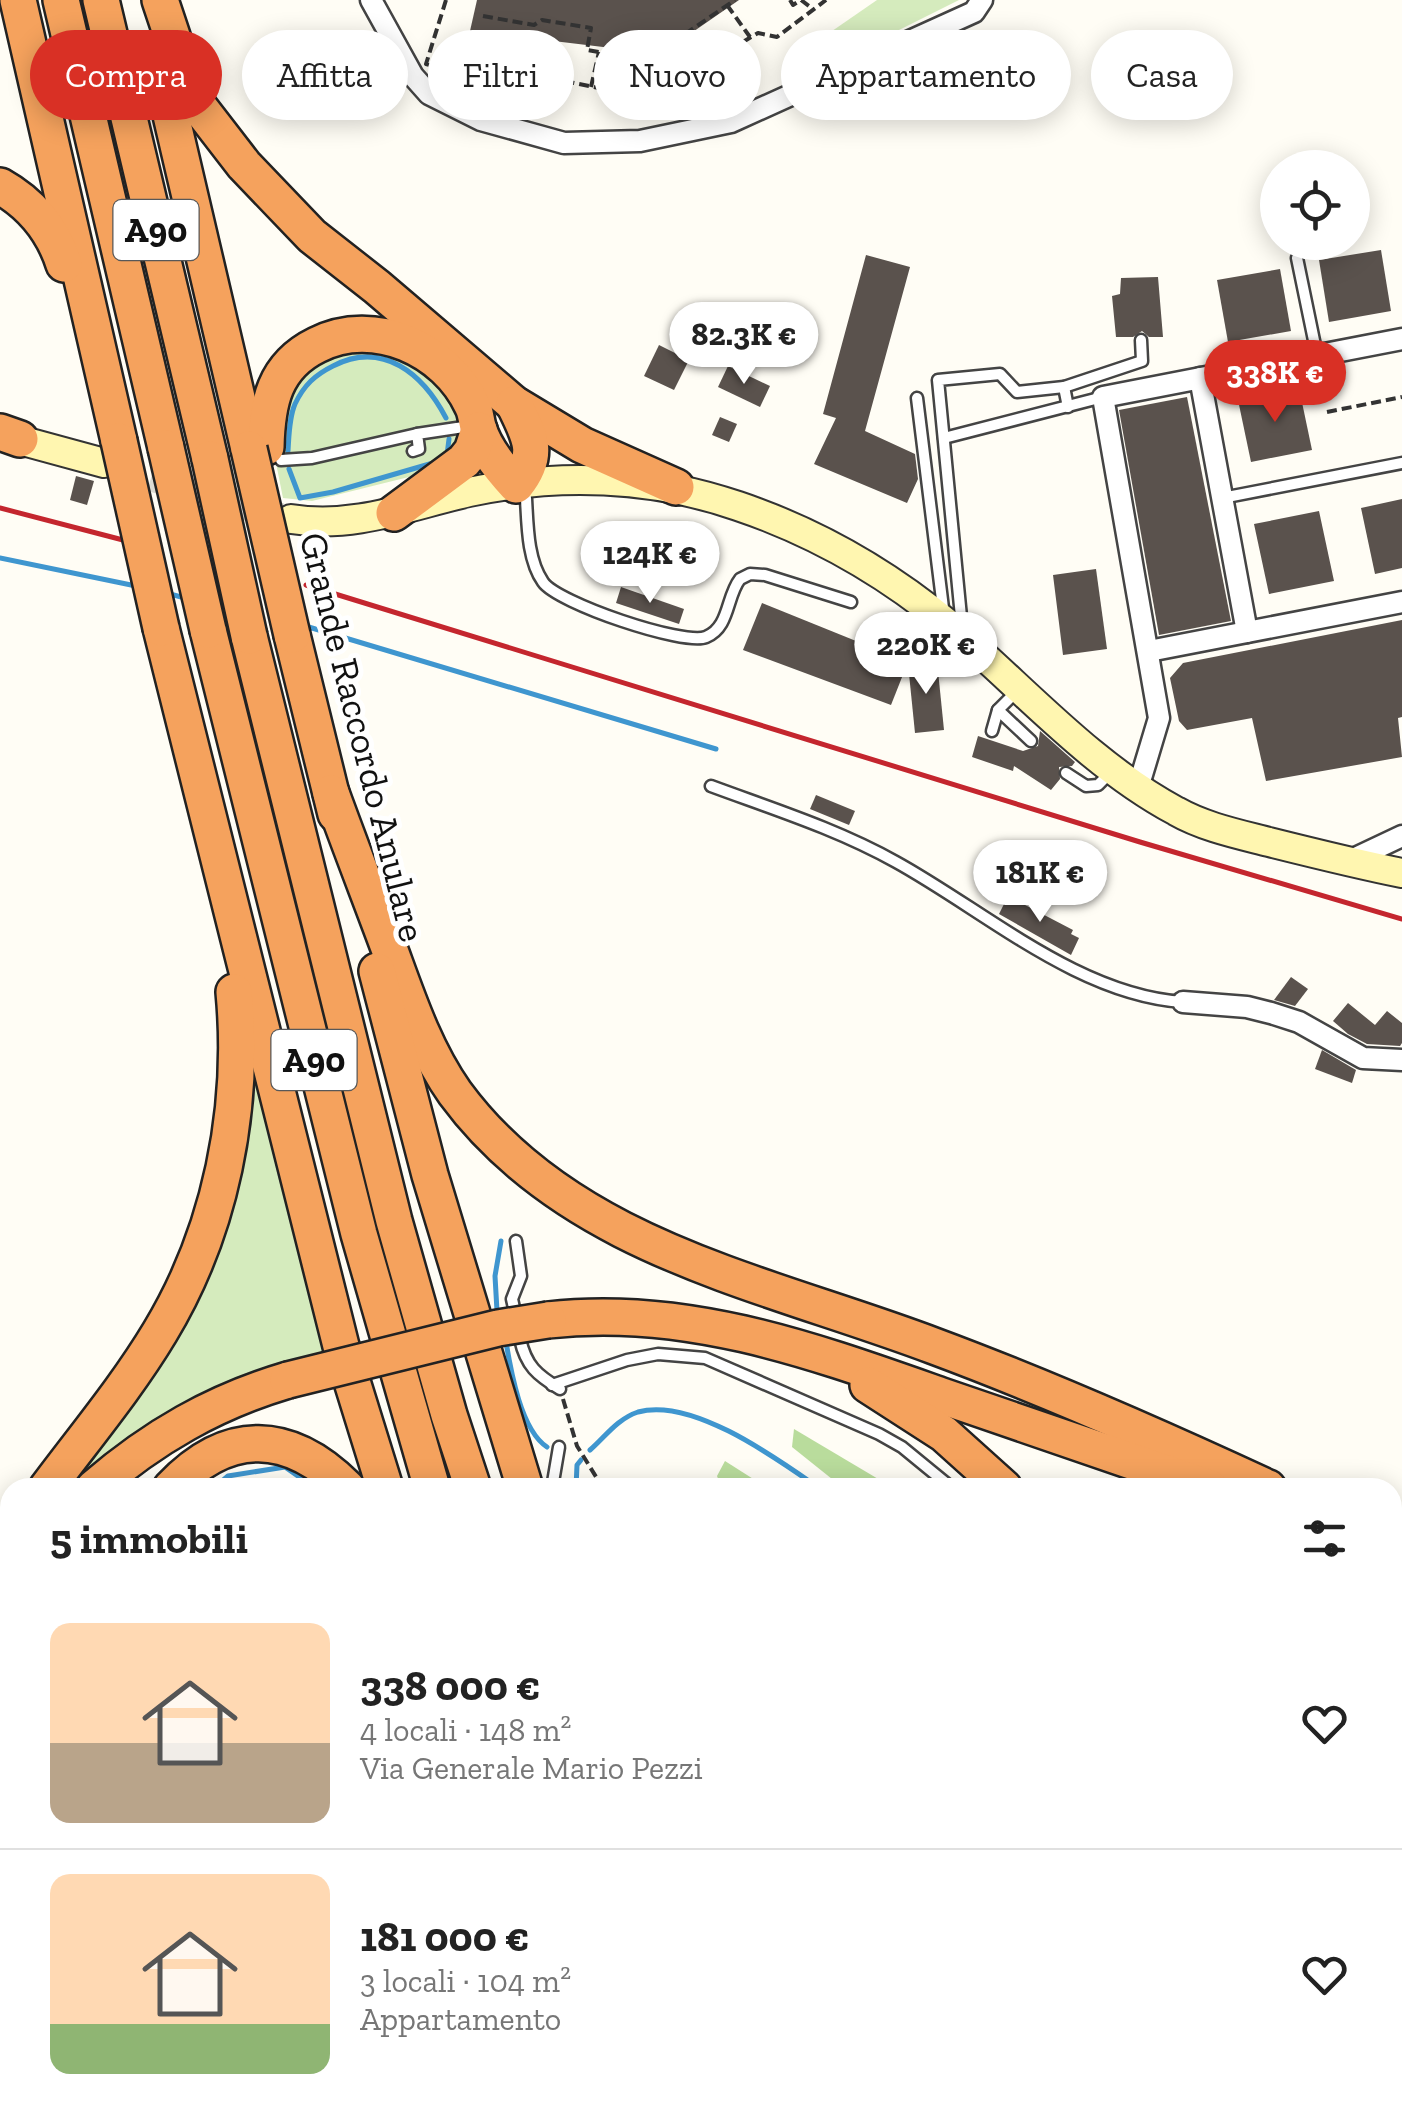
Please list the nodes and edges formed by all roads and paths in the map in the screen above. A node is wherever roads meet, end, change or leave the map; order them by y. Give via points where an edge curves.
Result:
1 (18, 0) edge
2 (61, 0) edge
3 (101, 0) edge
4 (144, 0) edge
5 (160, 0) edge
6 (371, 0) edge
7 (446, 0) edge
8 (735, 0) edge
9 (790, 0) edge
10 (826, 0) edge
11 (982, 0) edge
12 (729, 7) junction
13 (813, 9) junction
14 (483, 16) dead end
15 (695, 30) edge
16 (745, 30) edge
17 (761, 33) edge
18 (594, 52) edge
19 (594, 74) edge
20 (591, 86) junction
21 (594, 87) edge
22 (0, 186) edge
23 (1297, 260) edge
24 (1402, 339) edge
25 (1141, 340) dead end
26 (1317, 356) junction
27 (1200, 378) junction
28 (1064, 387) junction
29 (1103, 397) junction
30 (1402, 397) edge
31 (107, 398) junction
32 (917, 398) dead end
33 (514, 404) junction
34 (1068, 407) junction
35 (1327, 412) dead end
36 (478, 424) junction
37 (417, 434) junction
38 (7, 435) edge
39 (944, 438) junction
40 (413, 450) dead end
41 (111, 452) junction
42 (265, 452) junction
43 (1402, 463) edge
44 (520, 484) junction
45 (676, 488) junction
46 (1222, 498) junction
47 (394, 513) junction
48 (291, 519) tunnel mouth
49 (851, 602) dead end
50 (1402, 602) edge
51 (954, 630) junction
52 (1247, 632) junction
53 (1149, 652) junction
54 (175, 687) junction
55 (1019, 688) junction
56 (998, 710) junction
57 (992, 731) dead end
58 (1031, 741) dead end
59 (1114, 769) junction
60 (1066, 774) dead end
61 (711, 786) dead end
62 (1138, 788) junction
63 (331, 794) junction
64 (1402, 836) edge
65 (1347, 862) junction
66 (1402, 873) edge
67 (1182, 1002) joint
68 (1402, 1060) edge
69 (516, 1241) dead end
70 (514, 1308) dead end
71 (534, 1329) junction
72 (758, 1336) junction
73 (556, 1387) junction
74 (559, 1448) dead end
75 (54, 1478) edge
76 (107, 1478) edge
77 (183, 1478) edge
78 (337, 1478) edge
79 (381, 1478) edge
80 (429, 1478) edge
81 (470, 1478) edge
82 (521, 1478) edge
83 (554, 1478) edge
84 (596, 1478) edge
85 (940, 1478) edge
86 (993, 1478) edge
87 (1181, 1478) edge
88 (1246, 1478) edge

1 - 31 highway
2 - 80 highway, A90, bridge via 358,1234
3 - 81 highway, A90, bridge via 394,1221
4 - 42 highway
5 - 33 highway via 193,99 244,165 312,236
6 - 11 street via 429,94 481,120 564,142 640,141 731,122 974,12
7 - 20 path via 426,64 479,79 510,70
8 - 12 path
9 - 13 path
10 - 13 path
12 - 15 path
12 - 16 path
13 - 17 path via 778,38
14 - 18 path via 591,28 587,50
19 - 20 path
20 - 21 path
22 - 31 highway via 38,216 58,246
23 - 26 lane
24 - 26 street
25 - 28 lane via 1142,361
26 - 27 street
27 - 29 street
27 - 46 street
28 - 34 lane
28 - 39 lane via 1017,392 1000,374 938,380
29 - 34 lane
29 - 53 street
30 - 35 path
31 - 41 highway
32 - 51 lane
33 - 44 highway via 532,453
33 - 45 highway via 582,445
34 - 39 lane
36 - 37 lane
36 - 42 highway via 458,384 424,351 388,336 346,335 312,348 279,378 269,401
36 - 44 highway via 498,465
36 - 47 highway via 464,461
37 - 40 lane via 419,449
37 - 42 lane via 312,458
38 - 41 main road
39 - 51 lane
41 - 54 highway, bridge
42 - 63 highway, Grande Raccordo Anulare, bridge via 273,556
43 - 46 lane
44 - 45 main road via 602,480
44 - 47 main road
44 - 49 lane via 541,579 560,597 591,610 700,639 723,621 740,579 757,573
45 - 51 main road via 814,536
46 - 52 street
47 - 48 main road via 342,522
50 - 52 street
51 - 55 main road
52 - 53 street
53 - 62 street via 1159,718
54 - 75 highway via 230,964 238,1051 233,1115 212,1213 178,1300
54 - 79 highway via 341,1346
55 - 56 lane
55 - 59 main road
56 - 57 lane
56 - 58 lane
59 - 60 lane via 1098,785
59 - 62 main road
61 - 67 lane via 866,846 1108,986
62 - 65 main road via 1226,831
63 - 82 highway, Grande Raccordo Anulare via 430,1174
63 - 88 highway via 443,1073 496,1140 555,1190 645,1242 940,1348
64 - 65 street
65 - 66 main road
67 - 68 street via 1247,1007 1299,1022 1363,1058
69 - 70 lane via 521,1276
71 - 72 highway via 645,1318
71 - 73 lane via 525,1361
71 - 76 highway, bridge via 482,1332 244,1394 180,1424
72 - 86 highway via 873,1388
72 - 87 highway
73 - 84 path
73 - 85 lane via 627,1360 658,1354 705,1358 878,1434
74 - 83 lane
77 - 78 highway via 206,1458 256,1443 304,1453

